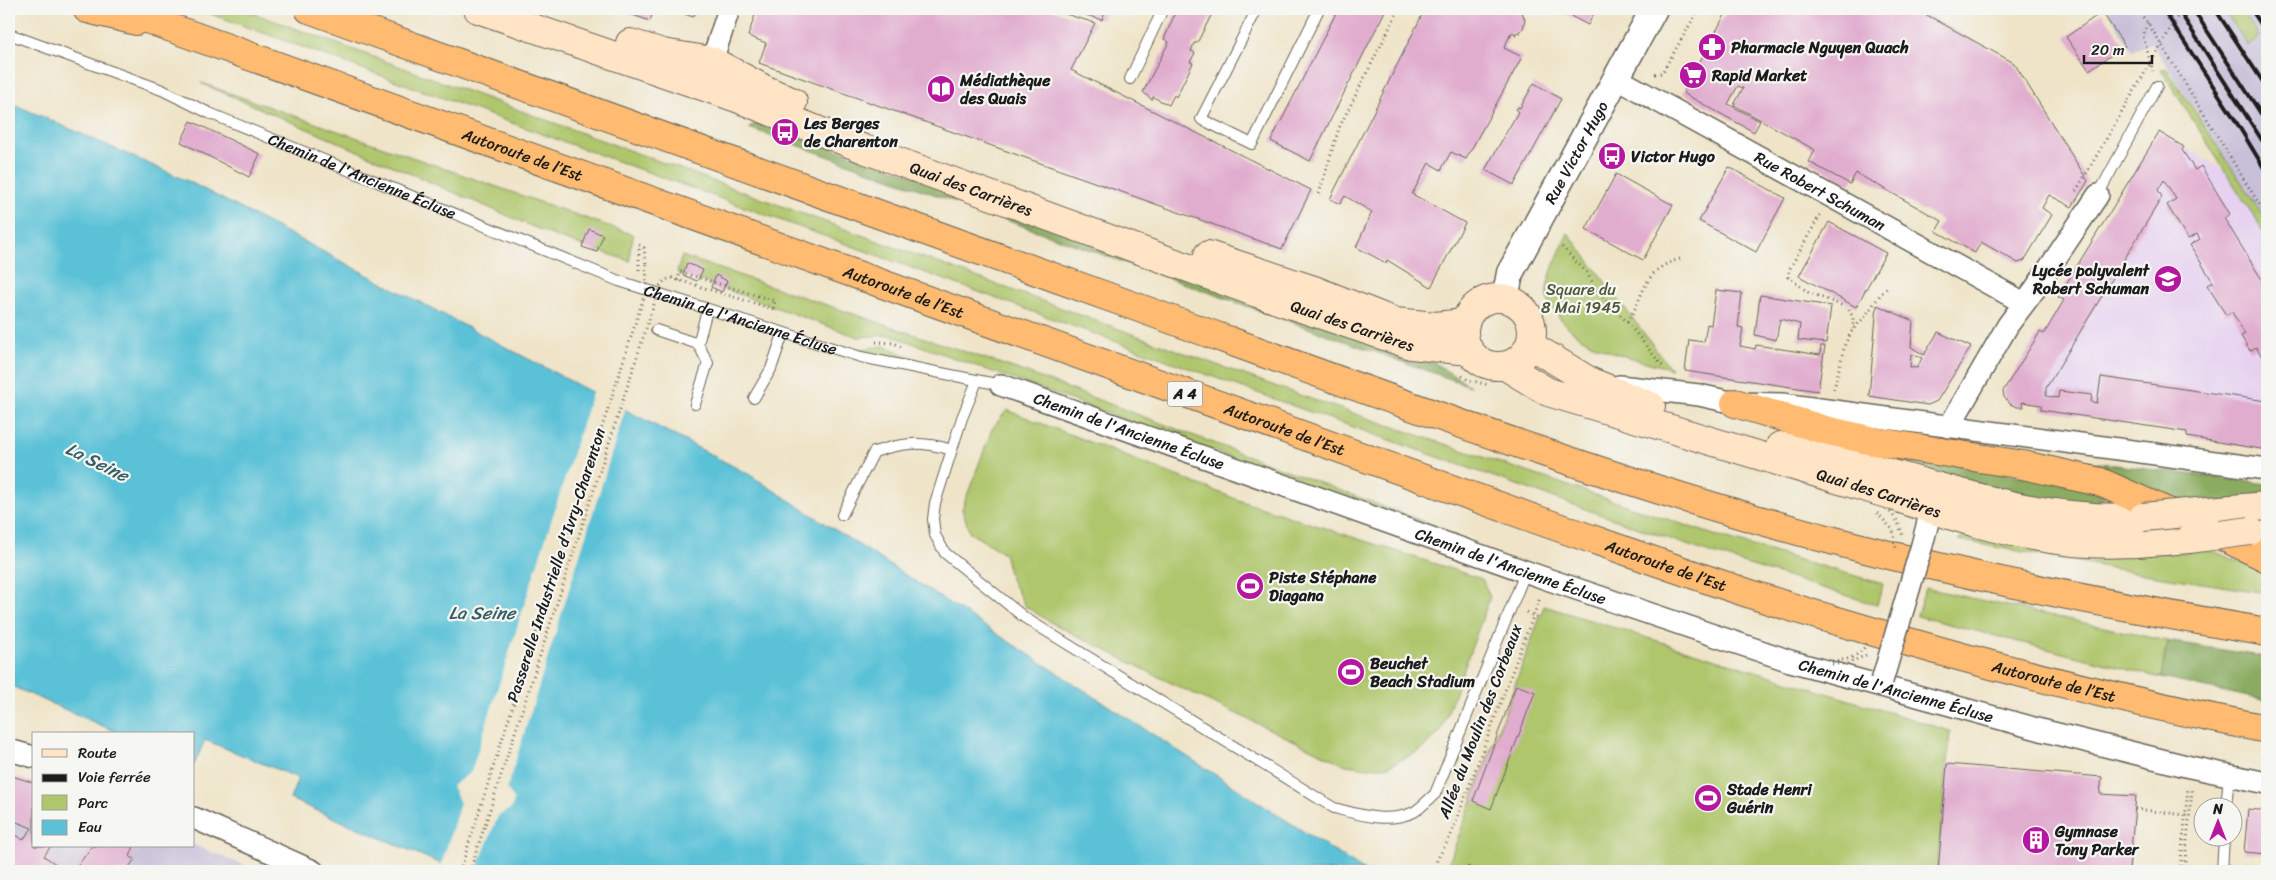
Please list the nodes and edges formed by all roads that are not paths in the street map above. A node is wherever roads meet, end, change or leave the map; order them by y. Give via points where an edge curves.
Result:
1 (87, 9) edge
2 (119, 9) edge
3 (309, 9) edge
4 (478, 9) edge
5 (523, 9) edge
6 (729, 9) edge
7 (1163, 9) edge
8 (1257, 9) edge
9 (1319, 9) edge
10 (1654, 9) edge
11 (9, 34) edge
12 (186, 34) junction
13 (709, 72) junction
14 (1130, 79) dead end
15 (1618, 79) junction
16 (2157, 86) road end
17 (2098, 195) joint
18 (1505, 299) junction
19 (2024, 303) junction
20 (708, 310) junction
21 (1465, 323) junction
22 (656, 330) dead end
23 (783, 334) junction
24 (698, 344) junction
25 (1530, 345) junction
26 (1469, 351) junction
27 (1505, 366) junction
28 (977, 381) junction
29 (1591, 382) junction
30 (1001, 385) joint
31 (754, 398) dead end
32 (1735, 403) junction
33 (695, 404) dead end
34 (1949, 427) junction
35 (952, 450) junction
36 (2267, 469) edge
37 (2267, 506) edge
38 (842, 515) dead end
39 (1930, 515) junction
40 (2259, 531) edge
41 (2267, 558) edge
42 (1526, 572) junction
43 (2267, 632) edge
44 (1882, 684) junction
45 (2267, 728) edge
46 (9, 750) edge
47 (32, 756) edge
48 (2229, 775) junction
49 (2267, 783) edge
50 (2227, 798) edge
51 (195, 818) edge
52 (2223, 848) edge
53 (313, 871) edge
54 (2222, 871) edge

1 - 12 highway
2 - 12 highway, Autoroute de l’Est / A 4
3 - 43 highway via 1338,380 1510,441 1648,485 1839,542 1943,568 2078,598
4 - 13 main road, Quai des Carrières
5 - 13 main road, Quai des Carrières via 663,53
6 - 13 street
7 - 14 lane
8 - 9 lane via 1201,119 1252,144
10 - 15 street, Rue Victor Hugo
11 - 20 lane, Chemin de l'Ancienne Écluse via 162,90 209,113 619,281
12 - 45 highway, Autoroute de l’Est / A 4 via 1748,593 2056,682
13 - 21 main road, Quai des Carrières via 766,90 872,134 1314,290 1395,322 1435,326
13 - 26 main road, Quai des Carrières via 864,149 1112,241 1411,345
15 - 18 street, Rue Victor Hugo via 1510,273
15 - 19 street, Rue Robert Schuman
16 - 17 lane
17 - 19 street
18 - 21 main road via 1494,298 1480,303
18 - 25 main road via 1525,311 1532,333
19 - 34 street via 1984,363
20 - 23 lane, Chemin de l'Ancienne Écluse
20 - 24 lane
21 - 26 main road via 1464,334
22 - 24 lane
23 - 28 lane, Chemin de l'Ancienne Écluse via 861,357
23 - 31 lane via 771,369
24 - 33 lane via 708,363
25 - 27 main road via 1515,362
25 - 29 main road, Quai des Carrières
26 - 27 main road via 1483,363
27 - 39 main road, Quai des Carrières via 1548,392 1890,495
28 - 30 lane, Chemin de l'Ancienne Écluse
28 - 35 lane
29 - 32 street, Quai des Carrières
29 - 39 main road, Quai des Carrières via 1694,423 1758,442 1826,454
30 - 42 street, Chemin de l'Ancienne Écluse
32 - 34 street, Quai des Carrières via 1782,404
32 - 41 highway via 1873,441 2023,465 2100,482
34 - 36 street, Quai des Carrières
35 - 38 lane via 933,444 901,443 874,452
35 - 42 lane via 933,519 935,535 945,553 1025,618 1334,808 1362,815 1389,819 1415,811 1435,794
37 - 39 main road, Quai des Carrières, bridge via 2116,519 2065,516 2014,506
39 - 40 main road, Quai des Carrières, bridge via 2074,542 2120,544
39 - 44 street, bridge
42 - 44 street, Chemin de l'Ancienne Écluse via 1790,661
44 - 48 street, Chemin de l'Ancienne Écluse via 2041,730
46 - 47 street
48 - 49 street, Chemin de l'Ancienne Écluse
48 - 50 lane
51 - 53 street
52 - 54 lane

